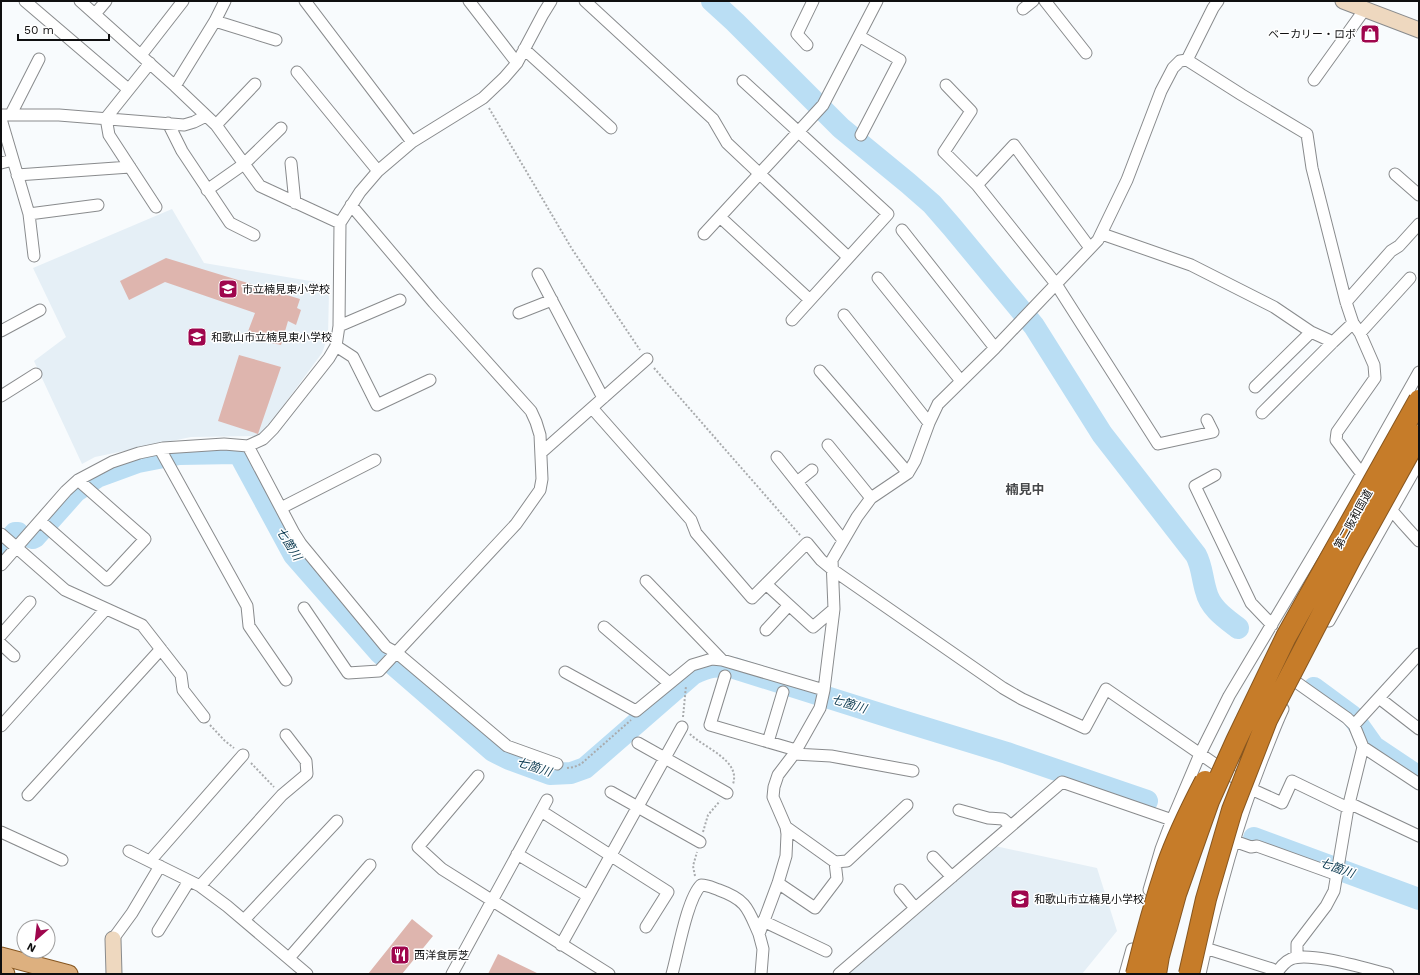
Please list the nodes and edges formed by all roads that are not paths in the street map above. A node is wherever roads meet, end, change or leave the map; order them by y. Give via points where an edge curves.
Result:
1 (25, 1) edge
2 (80, 1) edge
3 (106, 1) edge
4 (183, 1) edge
5 (225, 1) edge
6 (305, 1) edge
7 (468, 1) edge
8 (551, 1) edge
9 (584, 1) edge
10 (877, 1) edge
11 (1033, 1) edge
12 (1045, 1) edge
13 (1218, 1) edge
14 (1343, 1) edge
15 (811, 2) edge
16 (1023, 9) dead end
17 (1365, 10) junction
18 (95, 14) junction
19 (215, 21) junction
20 (1419, 30) edge
21 (859, 36) junction
22 (276, 40) dead end
23 (807, 45) dead end
24 (524, 49) junction
25 (1086, 53) dead end
26 (141, 55) junction
27 (39, 59) dead end
28 (1187, 60) junction
29 (150, 63) junction
30 (517, 63) junction
31 (297, 72) dead end
32 (1314, 80) dead end
33 (744, 81) dead end
34 (255, 84) dead end
35 (946, 85) dead end
36 (175, 86) junction
37 (128, 90) junction
38 (4, 116) edge
39 (206, 116) junction
40 (106, 118) junction
41 (168, 123) junction
42 (216, 125) junction
43 (281, 128) dead end
44 (611, 128) dead end
45 (798, 132) junction
46 (861, 135) dead end
47 (412, 142) junction
48 (13, 160) junction
49 (291, 162) dead end
50 (1, 163) edge
51 (244, 164) junction
52 (130, 167) junction
53 (378, 171) junction
54 (760, 174) junction
55 (1395, 174) dead end
56 (18, 175) junction
57 (977, 185) junction
58 (207, 190) junction
59 (1419, 195) edge
60 (295, 203) junction
61 (98, 205) dead end
62 (351, 205) junction
63 (156, 207) dead end
64 (29, 214) junction
65 (720, 216) junction
66 (340, 223) junction
67 (1419, 224) edge
68 (902, 230) dead end
69 (704, 234) dead end
70 (1102, 234) junction
71 (254, 236) dead end
72 (1090, 248) junction
73 (34, 256) dead end
74 (848, 257) junction
75 (538, 274) dead end
76 (878, 278) dead end
77 (1410, 278) dead end
78 (1056, 284) junction
79 (400, 300) dead end
80 (552, 300) junction
81 (810, 300) junction
82 (1346, 302) junction
83 (40, 310) dead end
84 (519, 312) dead end
85 (844, 315) dead end
86 (792, 320) dead end
87 (1353, 323) junction
88 (339, 326) junction
89 (1, 332) edge
90 (1311, 332) junction
91 (1360, 333) junction
92 (1333, 342) junction
93 (336, 346) junction
94 (995, 348) junction
95 (647, 360) road end
96 (820, 371) dead end
97 (1419, 372) edge
98 (36, 374) dead end
99 (430, 380) dead end
100 (961, 381) junction
101 (1255, 387) dead end
102 (1, 396) edge
103 (603, 398) junction
104 (1419, 400) edge
105 (592, 408) junction
106 (1262, 413) dead end
107 (1207, 420) dead end
108 (929, 423) junction
109 (1419, 435) edge
110 (828, 445) dead end
111 (248, 446) junction
112 (542, 452) junction
113 (163, 454) junction
114 (777, 457) dead end
115 (375, 460) dead end
116 (1419, 462) edge
117 (812, 470) dead end
118 (908, 473) junction
119 (1215, 475) dead end
120 (1361, 475) junction
121 (797, 482) junction
122 (83, 484) junction
123 (871, 498) junction
124 (281, 508) junction
125 (1391, 511) junction
126 (42, 522) junction
127 (843, 540) junction
128 (8, 541) edge
129 (1419, 541) edge
130 (1352, 556) junction
131 (1, 565) edge
132 (833, 570) junction
133 (646, 581) dead end
134 (766, 584) junction
135 (30, 602) dead end
136 (789, 605) junction
137 (304, 608) dead end
138 (834, 609) junction
139 (106, 610) junction
140 (604, 627) dead end
141 (766, 630) dead end
142 (1279, 631) junction
143 (1, 635) edge
144 (1, 644) edge
145 (161, 650) junction
146 (1419, 654) edge
147 (14, 656) dead end
148 (391, 659) junction
149 (722, 660) junction
150 (565, 672) dead end
151 (725, 676) dead end
152 (286, 680) dead end
153 (1296, 682) junction
154 (669, 684) junction
155 (783, 692) dead end
156 (823, 695) junction
157 (1379, 698) junction
158 (204, 717) dead end
159 (2, 722) edge
160 (1356, 722) junction
161 (682, 727) dead end
162 (1419, 729) edge
163 (286, 735) dead end
164 (768, 742) junction
165 (638, 743) dead end
166 (1363, 747) junction
167 (795, 752) junction
168 (1200, 754) junction
169 (243, 755) dead end
170 (665, 758) junction
171 (561, 766) road end
172 (913, 771) dead end
173 (478, 776) dead end
174 (1419, 784) edge
175 (1251, 789) junction
176 (611, 792) dead end
177 (728, 793) dead end
178 (28, 795) dead end
179 (547, 800) dead end
180 (907, 805) dead end
181 (1348, 805) junction
182 (638, 807) junction
183 (541, 810) junction
184 (959, 810) dead end
185 (1172, 820) junction
186 (337, 821) dead end
187 (1011, 826) junction
188 (786, 827) junction
189 (1, 832) edge
190 (1419, 836) edge
191 (1234, 841) junction
192 (700, 842) dead end
193 (129, 851) dead end
194 (517, 854) junction
195 (611, 854) junction
196 (934, 857) dead end
197 (62, 860) dead end
198 (835, 862) junction
199 (155, 864) junction
200 (370, 865) dead end
201 (1338, 871) junction
202 (952, 877) junction
203 (189, 881) junction
204 (778, 883) junction
205 (200, 886) junction
206 (900, 890) dead end
207 (588, 896) junction
208 (492, 900) junction
209 (916, 908) junction
210 (244, 920) junction
211 (764, 921) junction
212 (646, 927) dead end
213 (158, 931) dead end
214 (759, 934) junction
215 (113, 939) joint
216 (561, 945) junction
217 (1205, 948) junction
218 (826, 951) dead end
219 (1, 956) edge
220 (1297, 957) junction
221 (289, 958) junction
222 (1, 973) edge
223 (1277, 973) edge
224 (6, 974) edge
225 (69, 974) edge
226 (114, 974) edge
227 (307, 974) edge
228 (452, 974) edge
229 (609, 974) edge
230 (672, 974) edge
231 (761, 974) edge
232 (839, 974) edge
233 (1125, 974) edge
234 (1136, 974) edge
235 (1156, 974) edge
236 (1166, 974) edge
237 (1189, 974) edge
238 (1200, 974) edge
239 (1388, 974) edge

1 - 37 street
2 - 18 street
3 - 18 street
4 - 26 street
5 - 19 street
6 - 47 street
7 - 30 street
8 - 24 street
9 - 54 street via 713,119 727,143
10 - 21 street
11 - 16 street
12 - 25 street
13 - 28 street
14 - 17 street
15 - 23 street via 796,34
17 - 20 street
17 - 32 street
18 - 26 street
19 - 22 street
19 - 36 street
21 - 45 street via 820,109
21 - 46 street via 900,60
24 - 30 street
24 - 44 street
26 - 29 street
27 - 38 street
28 - 70 street via 1180,61 1173,68 1161,91 1127,180
28 - 82 street via 1307,134 1312,168
29 - 36 street
29 - 37 street
30 - 47 street via 483,98
31 - 53 street
33 - 45 street
34 - 42 street
35 - 57 street via 970,111 944,152
36 - 39 street
37 - 40 street
38 - 40 street via 59,115
38 - 48 street
39 - 41 street via 184,124
39 - 42 street
40 - 41 street
40 - 52 street via 109,135
41 - 58 street via 182,152
42 - 51 street
43 - 51 street
45 - 54 street
45 - 74 street via 888,214
47 - 53 street
48 - 50 street
48 - 56 street
49 - 60 street
51 - 58 street
51 - 60 street via 260,186
52 - 56 street
52 - 63 street
53 - 62 street
54 - 65 street
54 - 74 street
55 - 59 street
56 - 64 street
57 - 72 street via 1014,145
57 - 78 street
58 - 71 street via 230,223
60 - 66 street
61 - 64 street
62 - 66 street
62 - 112 street via 531,411 540,435
64 - 73 street
65 - 69 street
65 - 81 street
66 - 88 street
67 - 82 street
68 - 94 street
70 - 72 street
70 - 90 street via 1191,264 1274,308
72 - 78 street
74 - 81 street
75 - 80 street
76 - 100 street
77 - 91 street
78 - 94 street
78 - 107 street via 1158,444 1212,432
79 - 88 street
80 - 84 street
80 - 103 street
81 - 86 street
82 - 87 street
83 - 89 street
85 - 108 street
87 - 91 street
87 - 92 street
88 - 93 street
90 - 92 street
90 - 101 street
91 - 120 street via 1374,365 1374,378 1337,432 1336,440
92 - 106 street
93 - 99 street via 353,357 377,405
93 - 111 street via 274,429
94 - 100 street
95 - 103 street
96 - 118 street
97 - 120 street
98 - 102 street
100 - 108 street via 938,404
103 - 105 street
104 - 142 highway, 第二阪和国道, bridge
105 - 112 street
105 - 134 street via 691,520 696,533 752,598
108 - 118 street
109 - 130 highway, 第二阪和国道, bridge
110 - 123 street
111 - 113 street via 224,444
111 - 124 street
112 - 148 street via 540,490 516,524
113 - 122 street via 138,453 112,462
113 - 152 street via 247,606 249,626
114 - 121 street
115 - 124 street
116 - 125 street
117 - 121 street
118 - 123 street
119 - 142 street via 1194,486 1251,603
120 - 125 street
120 - 142 street
121 - 127 street
122 - 126 street
122 - 126 street via 145,539 107,580
123 - 127 street
124 - 148 street via 301,544 386,647
125 - 129 street
125 - 153 street
126 - 128 street
127 - 132 street via 832,560
128 - 131 street
128 - 139 street via 65,590
130 - 236 highway, bridge via 1303,634 1245,746 1199,861
130 - 237 highway, bridge via 1266,720 1232,810 1206,899
132 - 134 street via 807,543
132 - 138 street
132 - 168 street via 1022,699 1085,728 1106,689
133 - 149 street
134 - 136 street
135 - 143 street
136 - 138 street via 813,627
136 - 141 street
137 - 148 street via 348,674 379,671
138 - 156 street
139 - 145 street via 142,625
139 - 159 street
140 - 154 street
142 - 168 street via 1229,696
142 - 234 highway, bridge via 1268,665 1226,737 1183,825 1151,914
142 - 235 highway, bridge via 1236,741 1209,801 1176,894
144 - 147 street
145 - 158 street via 181,675 183,690
145 - 178 street
146 - 157 street
148 - 171 street via 507,746
149 - 154 street via 692,665
149 - 156 street
150 - 154 street via 636,711
151 - 164 street via 710,725
153 - 160 street
153 - 175 street
155 - 164 street
156 - 167 street via 820,708
157 - 160 street
157 - 162 street
160 - 166 street
161 - 170 street
163 - 205 street via 306,760 307,774 282,795
164 - 167 street
165 - 170 street
166 - 174 street
166 - 181 street
167 - 172 street
167 - 188 street via 778,775 774,787 773,798
168 - 175 street
168 - 185 street
169 - 199 street
170 - 177 street
170 - 182 street
173 - 208 street via 418,848 442,869
175 - 181 street via 1282,803 1292,781
175 - 191 street
176 - 182 street
179 - 183 street
180 - 198 street via 847,861
181 - 190 street
181 - 201 street
182 - 192 street
182 - 195 street
183 - 194 street
183 - 195 street
184 - 187 street via 988,818 1003,819
185 - 187 street via 1062,782
185 - 233 street via 1161,849
186 - 210 street
187 - 202 street
188 - 198 street
188 - 204 street via 786,856
189 - 197 street
191 - 201 street via 1251,847 1258,846 1332,873
191 - 217 street
193 - 199 street
194 - 207 street
194 - 208 street
195 - 207 street
195 - 212 street via 668,892
196 - 202 street
198 - 204 street via 837,879 814,908
199 - 203 street
199 - 215 street via 132,913
200 - 221 street
201 - 220 street via 1334,891 1326,906 1297,944
202 - 209 street
203 - 205 street
203 - 213 street
204 - 211 street
205 - 210 street
206 - 209 street
207 - 216 street
208 - 216 street
208 - 228 street
209 - 232 street
210 - 221 street
211 - 214 street
211 - 218 street
214 - 230 street via 749,910 742,901 702,885 690,906
214 - 231 street via 763,949
215 - 226 street
216 - 229 street
217 - 223 street via 1272,969
217 - 238 street
219 - 225 main road
220 - 223 street via 1290,959
220 - 239 street via 1314,956
221 - 227 street
222 - 224 main road

